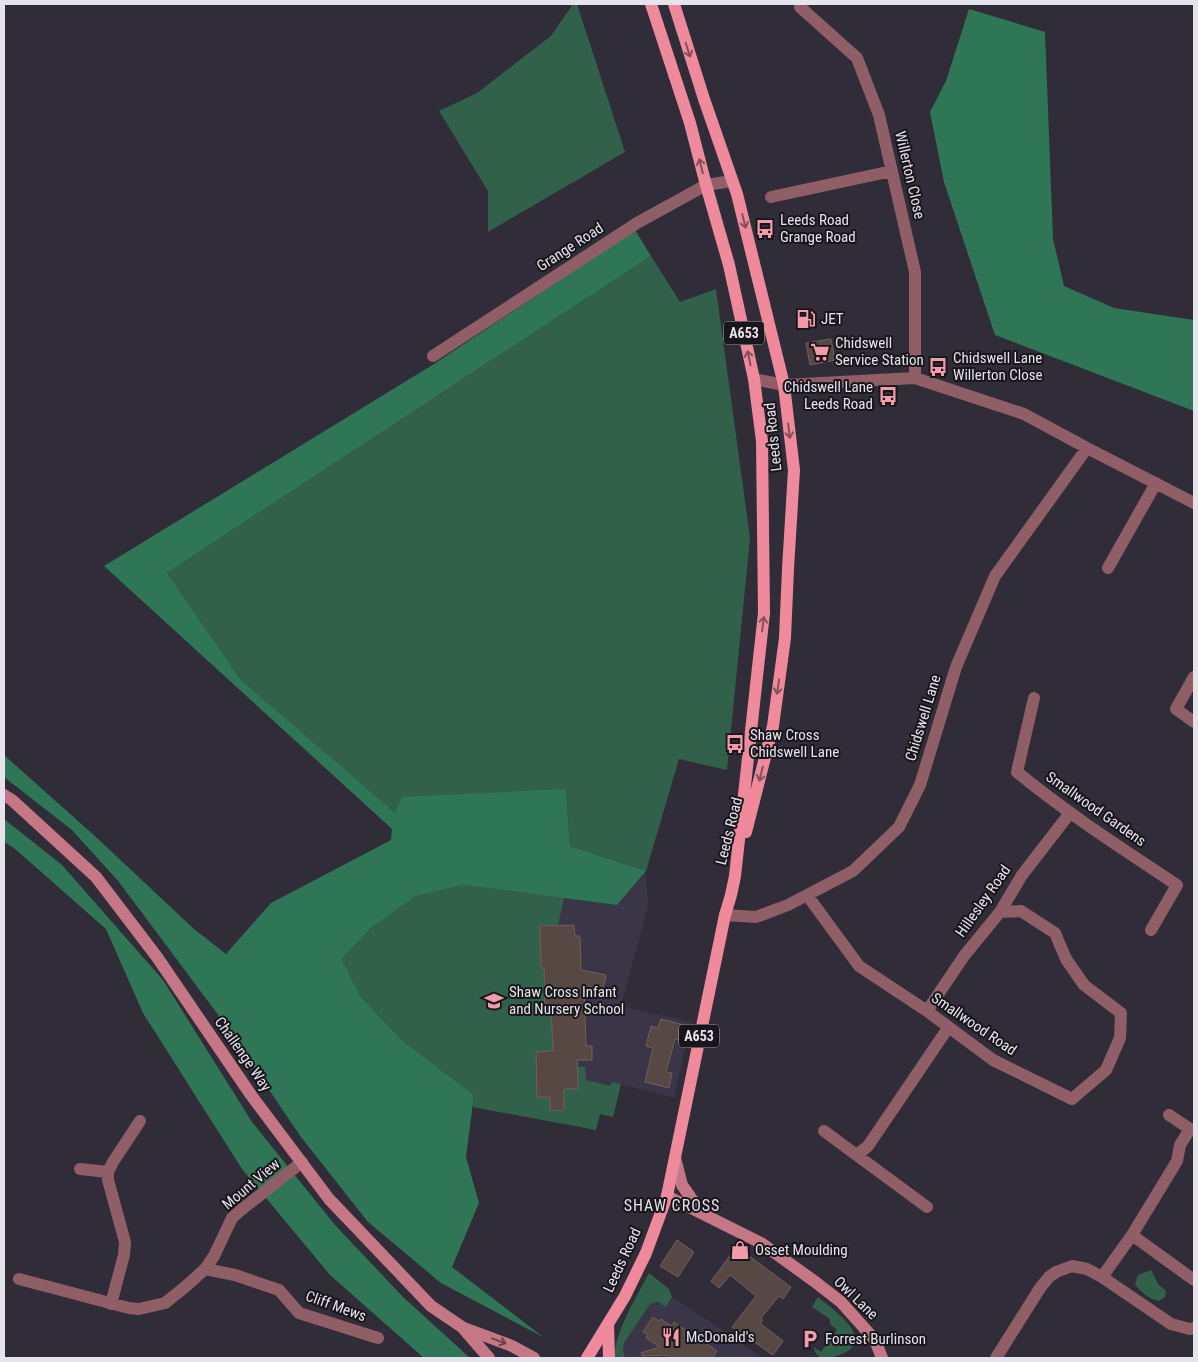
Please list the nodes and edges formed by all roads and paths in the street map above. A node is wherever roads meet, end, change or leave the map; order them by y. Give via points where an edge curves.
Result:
1 (651, 4) edge
2 (674, 4) edge
3 (800, 7) dead end
4 (892, 171) junction
5 (732, 181) junction
6 (706, 185) junction
7 (771, 197) dead end
8 (433, 356) dead end
9 (915, 378) junction
10 (754, 380) junction
11 (784, 385) junction
12 (1087, 448) junction
13 (1156, 483) junction
14 (1194, 503) edge
15 (1108, 568) dead end
16 (1194, 677) edge
17 (1034, 698) dead end
18 (1194, 722) edge
19 (4, 795) edge
20 (1070, 814) junction
21 (734, 876) junction
22 (806, 895) junction
23 (1000, 912) junction
24 (725, 915) junction
25 (1151, 930) dead end
26 (927, 1011) junction
27 (948, 1028) junction
28 (1169, 1115) dead end
29 (140, 1121) dead end
30 (824, 1131) dead end
31 (857, 1155) junction
32 (674, 1158) junction
33 (302, 1162) junction
34 (80, 1169) dead end
35 (108, 1172) junction
36 (667, 1196) junction
37 (927, 1207) dead end
38 (701, 1213) junction
39 (1132, 1236) junction
40 (205, 1269) junction
41 (1102, 1277) junction
42 (19, 1279) dead end
43 (1194, 1280) edge
44 (111, 1304) junction
45 (608, 1324) junction
46 (462, 1327) junction
47 (1194, 1328) edge
48 (378, 1338) dead end
49 (489, 1358) edge
50 (534, 1358) edge
51 (587, 1358) edge
52 (609, 1358) edge
53 (882, 1358) edge
54 (996, 1358) edge

6 -> 1 main road, Leeds Road / A653 via 690,123
2 -> 5 main road, Leeds Road / A653
3 - 4 street, Willerton Close via 857,58 879,114
4 - 7 street
4 - 9 street, Willerton Close via 915,272
5 - 6 street, Grange Road
5 -> 11 main road, Leeds Road / A653
6 - 8 street, Grange Road via 637,223
10 -> 6 main road, Leeds Road / A653 via 729,265
9 - 11 street
9 - 12 street via 1024,414
10 - 11 street
21 -> 10 main road, Leeds Road / A653 via 764,613 762,441
11 -> 21 main road, Leeds Road / A653 via 794,470 785,638 773,726
12 - 13 street
12 - 22 street, Chidswell Lane via 996,576 956,667 920,785 899,827 853,871
13 - 14 street
13 - 15 street
16 - 18 street via 1176,709
17 - 20 street, Smallwood Gardens via 1017,772
19 - 33 main road, Challenge Way via 96,877 157,957 251,1095
20 - 23 street, Hillesley Road via 1022,875
20 - 25 street, Smallwood Gardens via 1178,885
21 - 24 main road, Leeds Road / A653
22 - 24 street, Chidswell Lane via 756,917
22 - 26 street, Smallwood Road via 859,966
23 - 26 street, Hillesley Road via 964,956
23 - 27 street, Smallwood Road via 1021,912 1055,933 1066,959 1084,985 1121,1013 1120,1038 1106,1070 1072,1099 993,1060
24 - 32 main road, Leeds Road / A653
26 - 27 street, Smallwood Road
27 - 31 street via 868,1146
28 - 39 street via 1190,1129 1180,1145 1177,1162
29 - 35 street
30 - 31 street
31 - 37 street
32 - 36 main road, Leeds Road / A653
32 - 38 main road via 682,1185
33 - 40 street, Mount View via 232,1218
33 - 46 main road, Challenge Way via 329,1198 431,1306
34 - 35 street
35 - 44 street via 125,1242
36 - 38 main road, Owl Lane
36 - 45 main road, Leeds Road / A653 via 642,1260
38 - 53 main road, Owl Lane via 761,1243 841,1302 875,1340
39 - 41 street
39 - 43 street
40 - 44 street, Mount View via 165,1303 139,1309
40 - 48 street, Cliff Mews via 279,1290 299,1313
41 - 47 street via 1172,1324
41 - 54 street via 1072,1266 1049,1277
42 - 44 street, Mount View
45 - 51 main road, Leeds Road / A653
45 - 52 main road
46 - 49 main road, Challenge Way
46 -> 50 main road, Challenge Way

